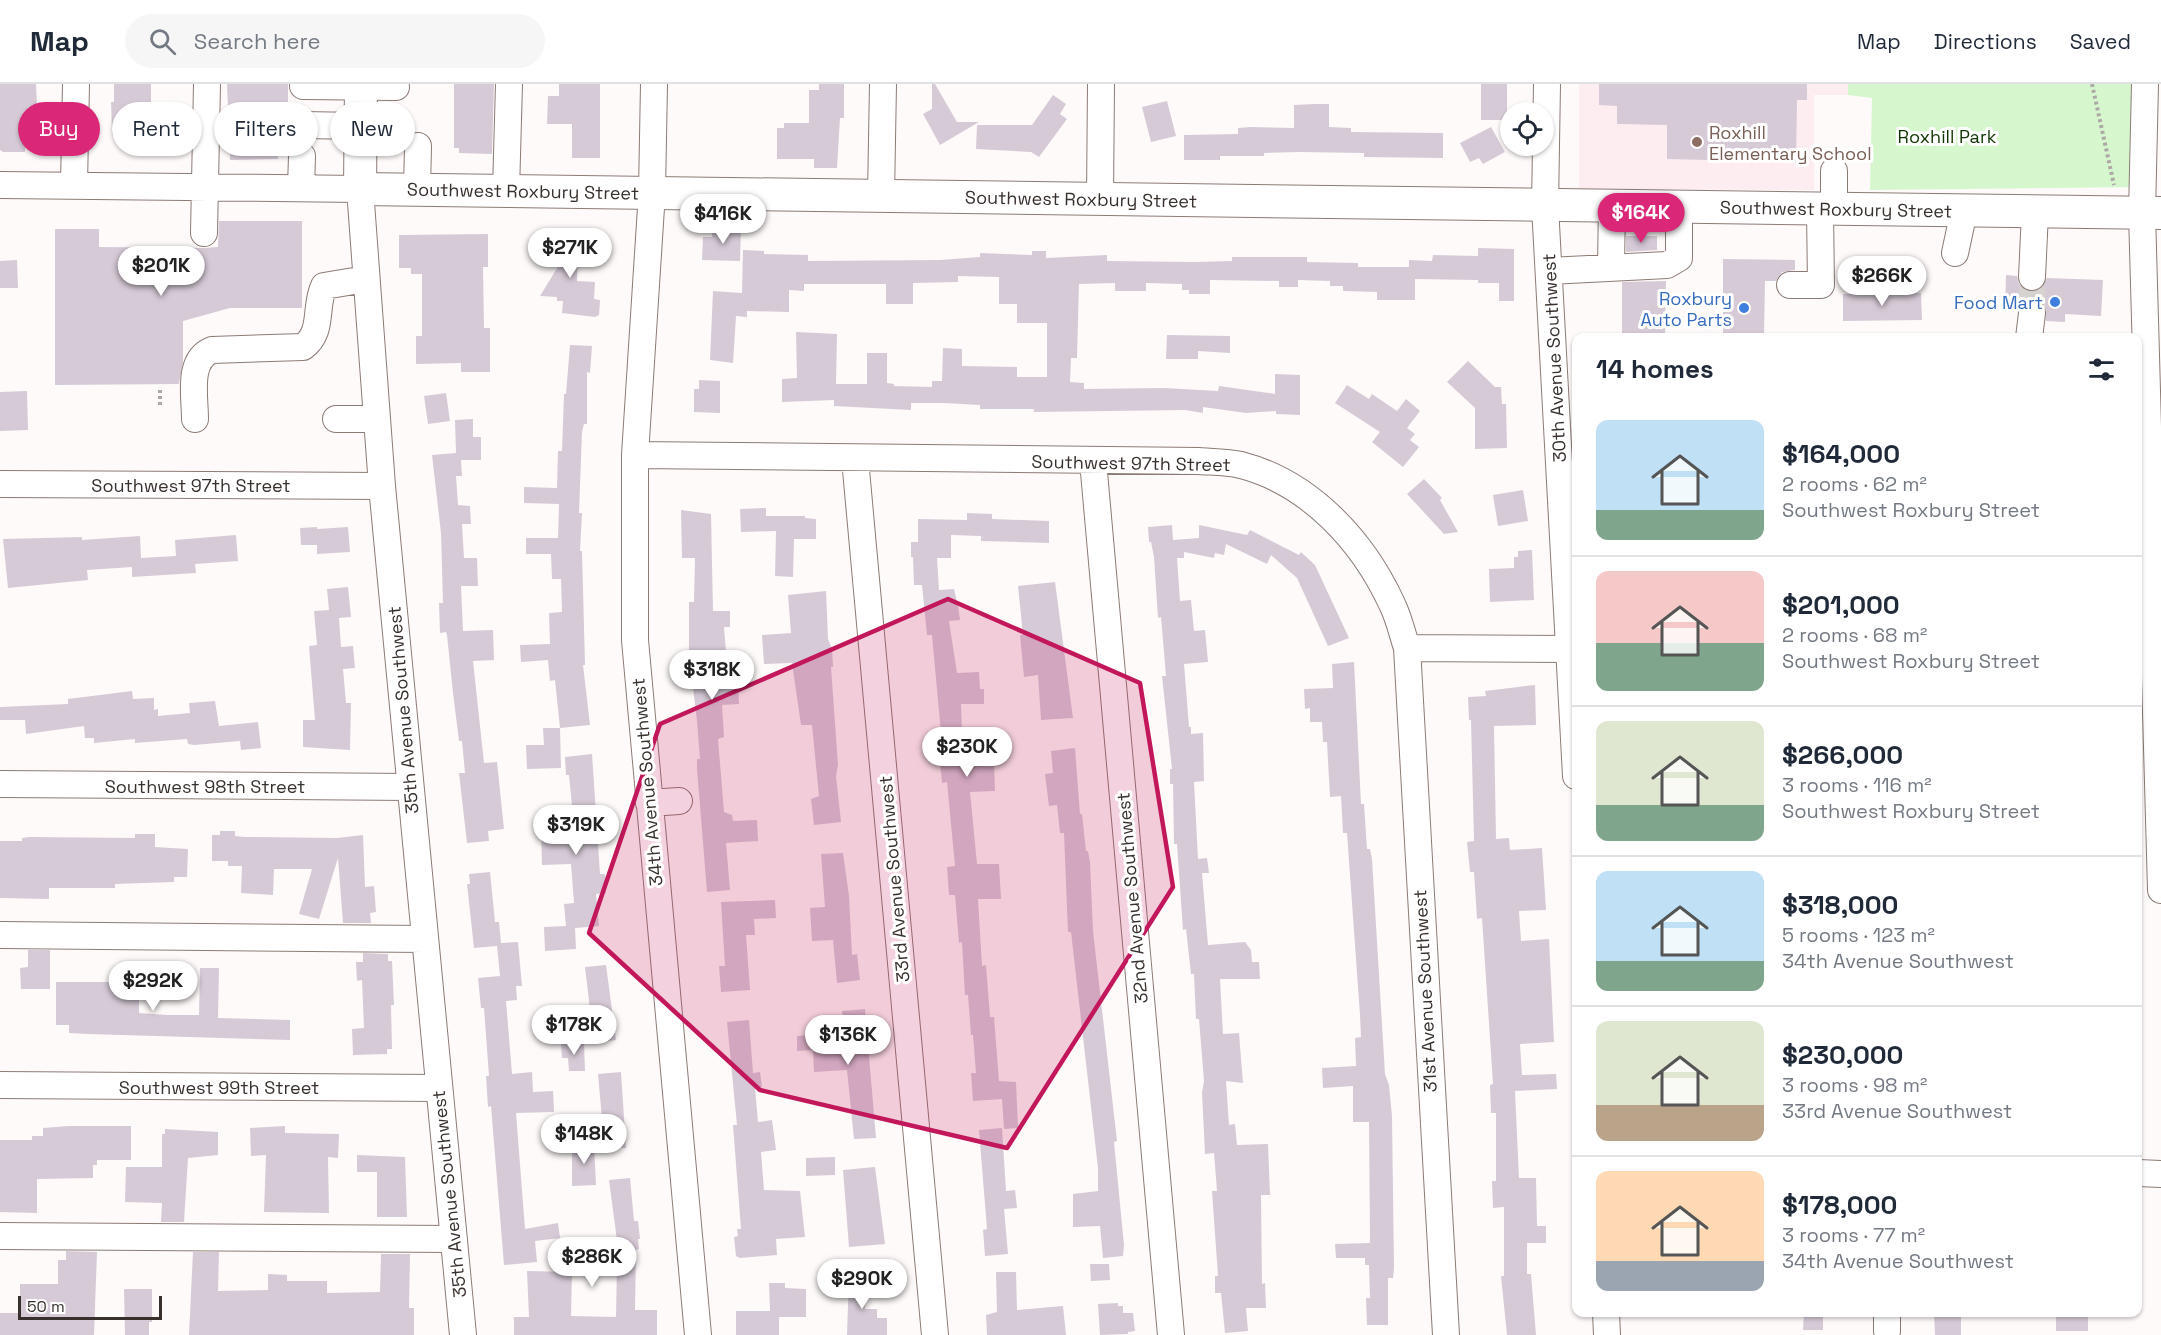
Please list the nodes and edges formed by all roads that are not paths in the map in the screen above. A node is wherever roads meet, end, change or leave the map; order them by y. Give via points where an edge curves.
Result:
1 (76, 84) edge
2 (207, 84) edge
3 (508, 84) edge
4 (654, 84) edge
5 (883, 84) edge
6 (1101, 84) edge
7 (1547, 84) edge
8 (2145, 84) edge
9 (361, 85) edge
10 (303, 86) dead end
11 (396, 87) dead end
12 (360, 102) edge
13 (418, 146) dead end
14 (302, 156) dead end
15 (359, 156) edge
16 (1834, 171) dead end
17 (0, 185) edge
18 (74, 185) junction
19 (204, 187) junction
20 (302, 188) junction
21 (360, 189) junction
22 (417, 189) junction
23 (506, 191) junction
24 (652, 192) junction
25 (881, 196) junction
26 (1100, 199) junction
27 (1612, 205) junction
28 (1545, 206) junction
29 (1679, 206) junction
30 (1827, 210) junction
31 (1964, 211) junction
32 (2035, 213) junction
33 (2151, 213) edge
34 (204, 233) dead end
35 (1955, 253) dead end
36 (1611, 266) junction
37 (1549, 271) junction
38 (2032, 277) tunnel mouth
39 (366, 279) junction
40 (1790, 285) dead end
41 (2142, 368) edge
42 (195, 419) dead end
43 (336, 419) dead end
44 (377, 419) junction
45 (2142, 421) edge
46 (636, 455) junction
47 (855, 459) junction
48 (1093, 461) junction
49 (1568, 463) edge
50 (0, 484) edge
51 (382, 486) junction
52 (2151, 572) edge
53 (1572, 591) edge
54 (1572, 630) edge
55 (1407, 648) junction
56 (1569, 649) junction
57 (2158, 674) edge
58 (1572, 703) edge
59 (0, 784) edge
60 (410, 787) junction
61 (679, 801) dead end
62 (649, 803) junction
63 (2161, 855) edge
64 (2161, 890) edge
65 (0, 935) edge
66 (425, 939) junction
67 (0, 1086) edge
68 (438, 1088) junction
69 (2142, 1173) edge
70 (2161, 1174) edge
71 (0, 1236) edge
72 (454, 1239) junction
73 (1606, 1317) edge
74 (463, 1335) edge
75 (698, 1335) edge
76 (935, 1335) edge
77 (1171, 1335) edge
78 (1446, 1335) edge
79 (1608, 1335) edge

1 - 18 street
2 - 19 street
3 - 23 street
4 - 24 street, 34th Avenue Southwest
5 - 25 street
6 - 26 street
7 - 28 street, 30th Avenue Southwest
8 - 33 street
9 - 10 street
9 - 11 street
9 - 12 main road, 35th Avenue Southwest
13 - 22 street
14 - 20 street
15 - 21 main road, 35th Avenue Southwest
16 - 30 street
17 - 18 street, Southwest Roxbury Street
18 - 19 street, Southwest Roxbury Street
19 - 20 street, Southwest Roxbury Street
19 - 34 street
20 - 21 street, Southwest Roxbury Street
21 - 22 main road, Southwest Roxbury Street
21 - 39 street, 35th Avenue Southwest
22 - 23 main road, Southwest Roxbury Street
23 - 24 main road, Southwest Roxbury Street
24 - 25 main road, Southwest Roxbury Street
24 - 46 street, 34th Avenue Southwest
25 - 26 main road, Southwest Roxbury Street
26 - 28 main road, Southwest Roxbury Street
27 - 28 main road, Southwest Roxbury Street
27 - 29 main road, Southwest Roxbury Street
27 - 36 street
28 - 37 street, 30th Avenue Southwest
29 - 30 main road, Southwest Roxbury Street
29 - 36 street via 1679,258 1667,265
30 - 31 main road, Southwest Roxbury Street
30 - 40 street via 1821,285
31 - 32 main road, Southwest Roxbury Street
31 - 35 street
32 - 33 main road, Southwest Roxbury Street
32 - 38 street
33 - 41 street
36 - 37 street
37 - 49 street, 30th Avenue Southwest
39 - 42 street via 324,286 316,330 303,347 206,352 196,367
39 - 44 street, 35th Avenue Southwest
41 - 45 street
43 - 44 street
44 - 51 street, 35th Avenue Southwest
45 - 52 street
46 - 47 street, Southwest 97th Street
46 - 62 street, 34th Avenue Southwest via 635,640
47 - 48 street, Southwest 97th Street
47 - 76 street, 33rd Avenue Southwest
48 - 55 street, Southwest 97th Street via 1240,465 1280,480 1314,501 1347,532 1393,605
48 - 77 street, 32nd Avenue Southwest
49 - 53 street, 30th Avenue Southwest
50 - 51 street, Southwest 97th Street
51 - 60 street, 35th Avenue Southwest
52 - 57 street
54 - 56 street, 30th Avenue Southwest
55 - 56 street
55 - 78 street, 31st Avenue Southwest
56 - 58 street, 30th Avenue Southwest
57 - 63 street
59 - 60 street, Southwest 98th Street
60 - 66 street, 35th Avenue Southwest
61 - 62 street
62 - 75 street, 34th Avenue Southwest
63 - 64 street
65 - 66 street
66 - 68 street, 35th Avenue Southwest
67 - 68 street, Southwest 99th Street
68 - 72 street, 35th Avenue Southwest
69 - 70 street
71 - 72 street
72 - 74 street, 35th Avenue Southwest
73 - 79 street

